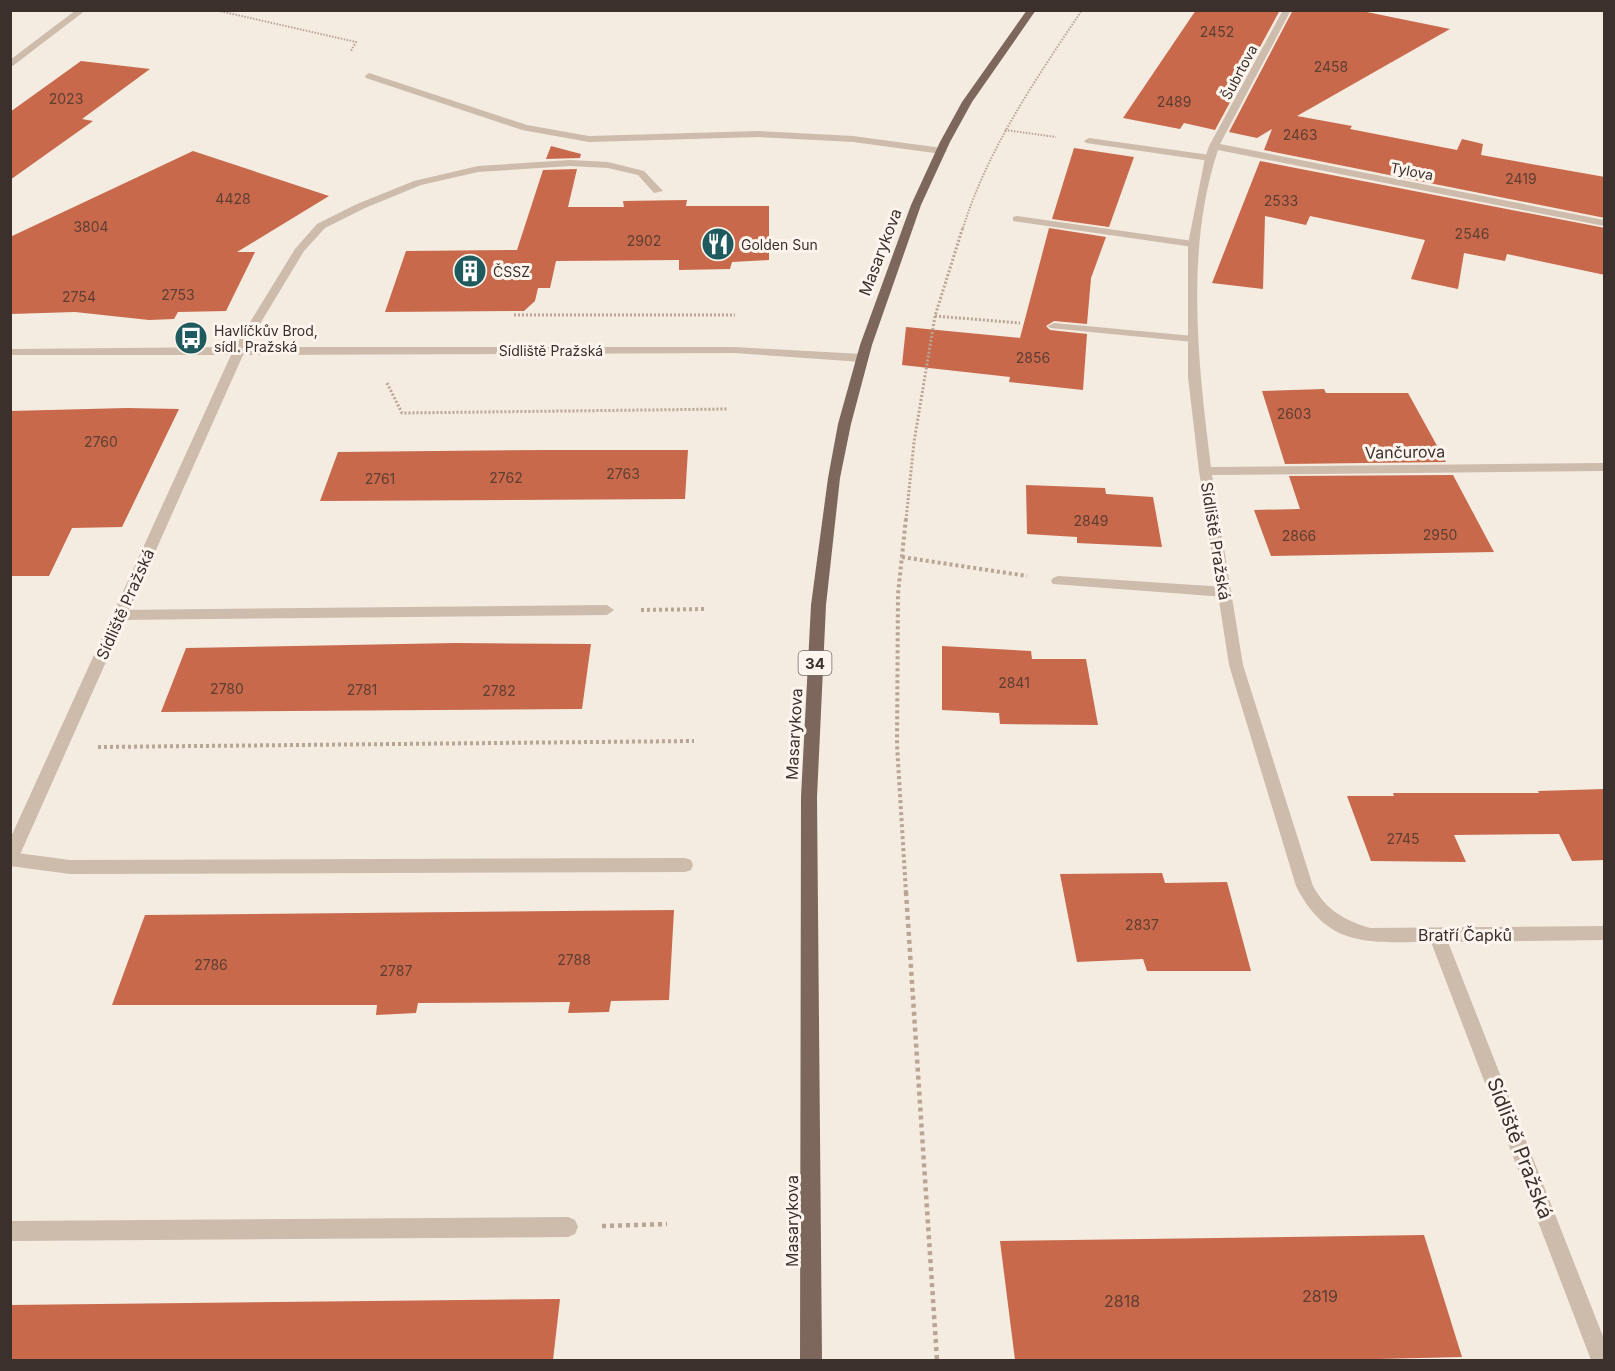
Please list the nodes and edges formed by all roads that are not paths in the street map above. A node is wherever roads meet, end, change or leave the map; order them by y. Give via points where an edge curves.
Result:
1 (82, 10) edge
2 (1032, 10) edge
3 (1287, 10) edge
4 (10, 65) edge
5 (369, 76) road end
6 (1089, 141) road end
7 (942, 151) junction
8 (1212, 152) junction
9 (658, 191) dead end
10 (1017, 219) dead end
11 (1605, 223) edge
12 (1193, 244) junction
13 (1054, 326) road end
14 (1192, 339) junction
15 (239, 350) junction
16 (10, 352) edge
17 (862, 358) junction
18 (1605, 467) edge
19 (1205, 471) junction
20 (1058, 580) road end
21 (1225, 592) junction
22 (608, 610) road end
23 (120, 615) junction
24 (10, 859) edge
25 (685, 865) dead end
26 (1328, 920) joint
27 (1605, 933) edge
28 (1437, 936) junction
29 (568, 1227) road end
30 (10, 1231) edge
31 (811, 1360) edge
32 (1602, 1360) edge

1 - 4 street
2 - 7 main road, Masarykova / 34 via 967,102
3 - 8 street, Šubrtova
5 - 7 street via 525,128 589,139 759,134 853,139
6 - 8 street, Tylova
7 - 17 main road, Masarykova / 34 via 902,240
8 - 11 street, Tylova
8 - 12 street, Sídliště Pražská
9 - 15 street via 641,173 608,165 570,163 478,169 418,183 321,226 300,249
10 - 12 street
12 - 14 street, Sídliště Pražská
13 - 14 street
14 - 19 street, Sídliště Pražská
15 - 16 street, Sídliště Pražská
15 - 17 street, Sídliště Pražská via 734,350
15 - 23 street, Sídliště Pražská
17 - 31 main road, Masarykova / 34 via 834,478 816,653 811,748 807,898
18 - 19 street, Vančurova
19 - 21 street, Sídliště Pražská
20 - 21 street
21 - 26 street, Sídliště Pražská via 1236,665 1305,886 1314,905
22 - 23 street
23 - 24 street, Sídliště Pražská
24 - 25 street via 70,867
26 - 28 street, Bratří Čapků via 1370,935
27 - 28 street, Bratří Čapků
28 - 32 street, Sídliště Pražská
29 - 30 street

